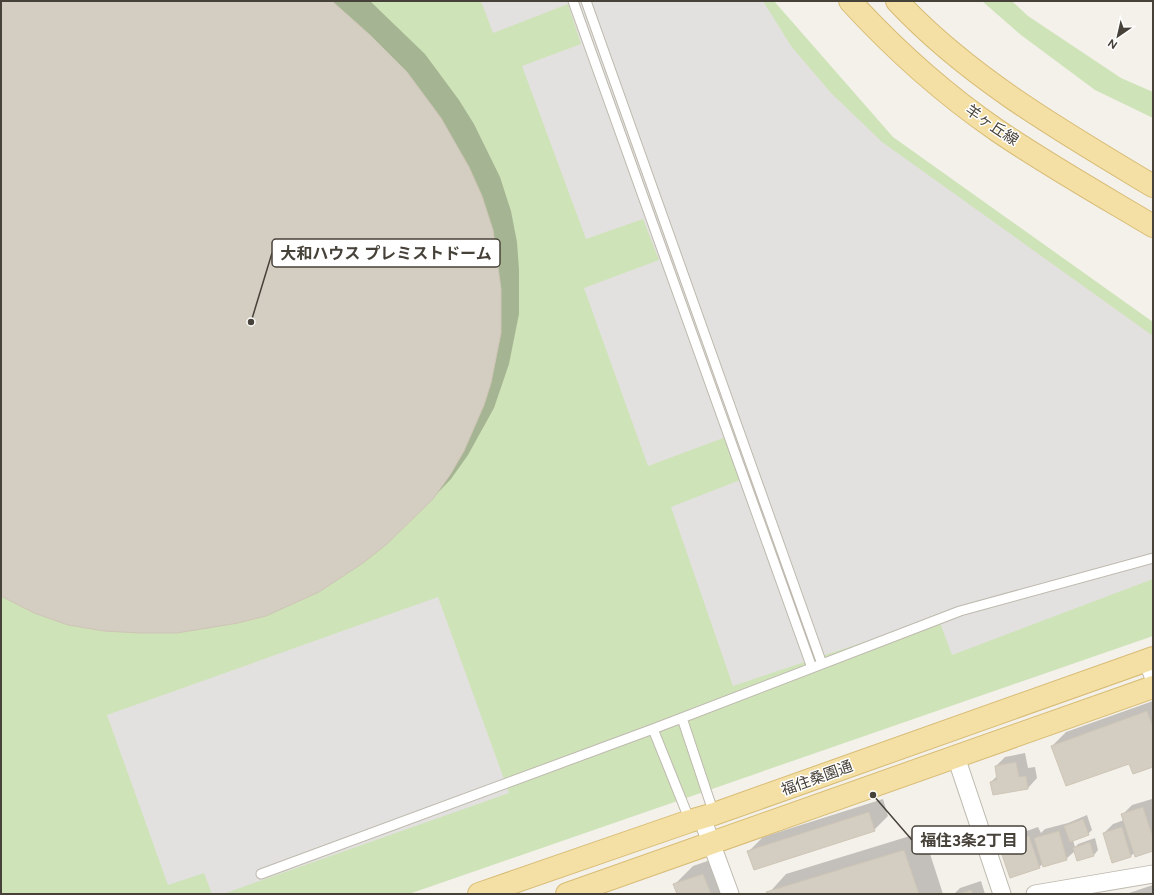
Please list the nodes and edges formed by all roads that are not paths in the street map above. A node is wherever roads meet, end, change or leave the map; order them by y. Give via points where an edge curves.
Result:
1 (573, 1) edge
2 (586, 1) edge
3 (850, 1) edge
4 (897, 1) edge
5 (1153, 186) edge
6 (1153, 226) edge
7 (1153, 558) edge
8 (822, 664) junction
9 (1151, 665) edge
10 (812, 668) junction
11 (1153, 687) edge
12 (682, 718) junction
13 (653, 729) junction
14 (956, 756) junction
15 (702, 817) junction
16 (712, 842) junction
17 (261, 874) dead end
18 (1153, 874) edge
19 (479, 894) edge
20 (567, 894) edge
21 (730, 894) edge
22 (1002, 894) edge
23 (1035, 894) edge

1 - 10 lane
2 - 8 lane
3 - 6 main road, 羊ヶ丘線 via 917,67 998,131
4 - 5 main road via 962,60 1008,94
7 - 8 lane via 960,611
8 - 10 lane
9 - 15 main road, 福住桑園通
10 - 12 lane
11 - 14 main road, 福住桑園通
12 - 13 lane
12 - 15 lane
13 - 15 lane
13 - 17 lane
14 - 16 main road, 福住桑園通
14 - 22 street
15 - 16 street
15 - 19 main road, 福住桑園通
16 - 20 main road, 福住桑園通
16 - 21 street
18 - 23 street

